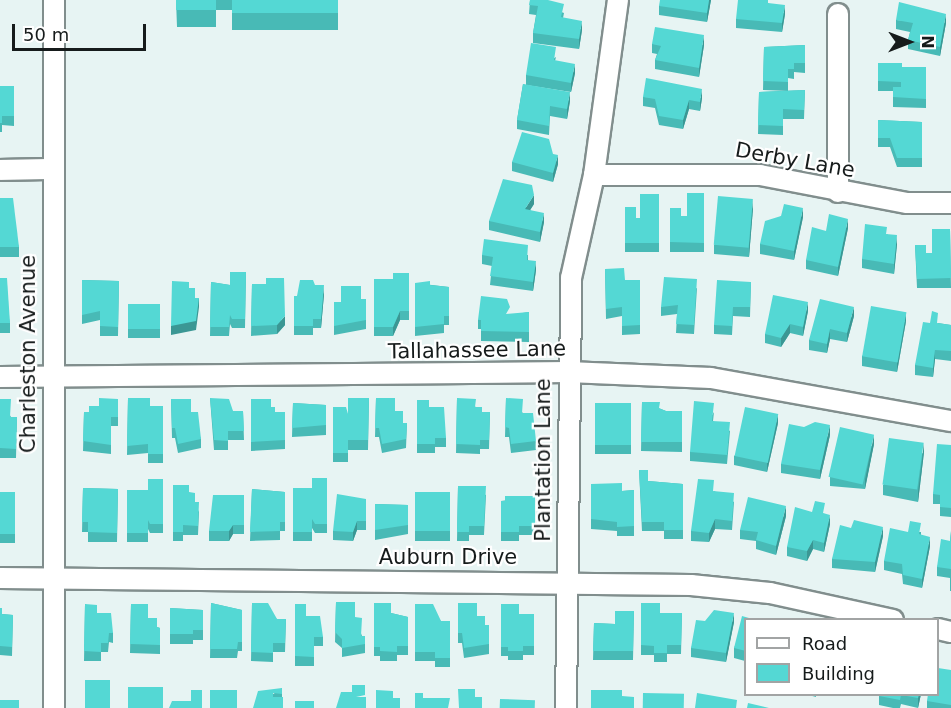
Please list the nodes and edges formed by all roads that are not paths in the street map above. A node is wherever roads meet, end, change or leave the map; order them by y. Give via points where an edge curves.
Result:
1 (54, 0) edge
2 (618, 0) edge
3 (838, 14) dead end
4 (51, 169) junction
5 (0, 170) edge
6 (594, 175) junction
7 (838, 192) junction
8 (951, 203) edge
9 (568, 372) junction
10 (0, 377) edge
11 (52, 377) junction
12 (951, 421) edge
13 (0, 578) edge
14 (53, 578) junction
15 (567, 582) junction
16 (884, 618) edge
17 (54, 708) edge
18 (566, 708) edge

1 - 4 street, Charleston Avenue
2 - 6 street, Plantation Lane
3 - 7 street
4 - 5 street
4 - 11 street, Charleston Avenue
6 - 7 street, Derby Lane via 760,175
6 - 9 street, Plantation Lane via 571,278
7 - 8 street, Derby Lane via 907,203
9 - 11 street, Tallahassee Lane
9 - 12 street, Tallahassee Lane via 711,378
9 - 15 street, Plantation Lane
10 - 11 street, Tallahassee Lane
11 - 14 street, Charleston Avenue
13 - 14 street, Auburn Drive
14 - 15 street, Auburn Drive
14 - 17 street, Charleston Avenue
15 - 16 street, Auburn Drive via 691,585 770,593
15 - 18 street, Plantation Lane

